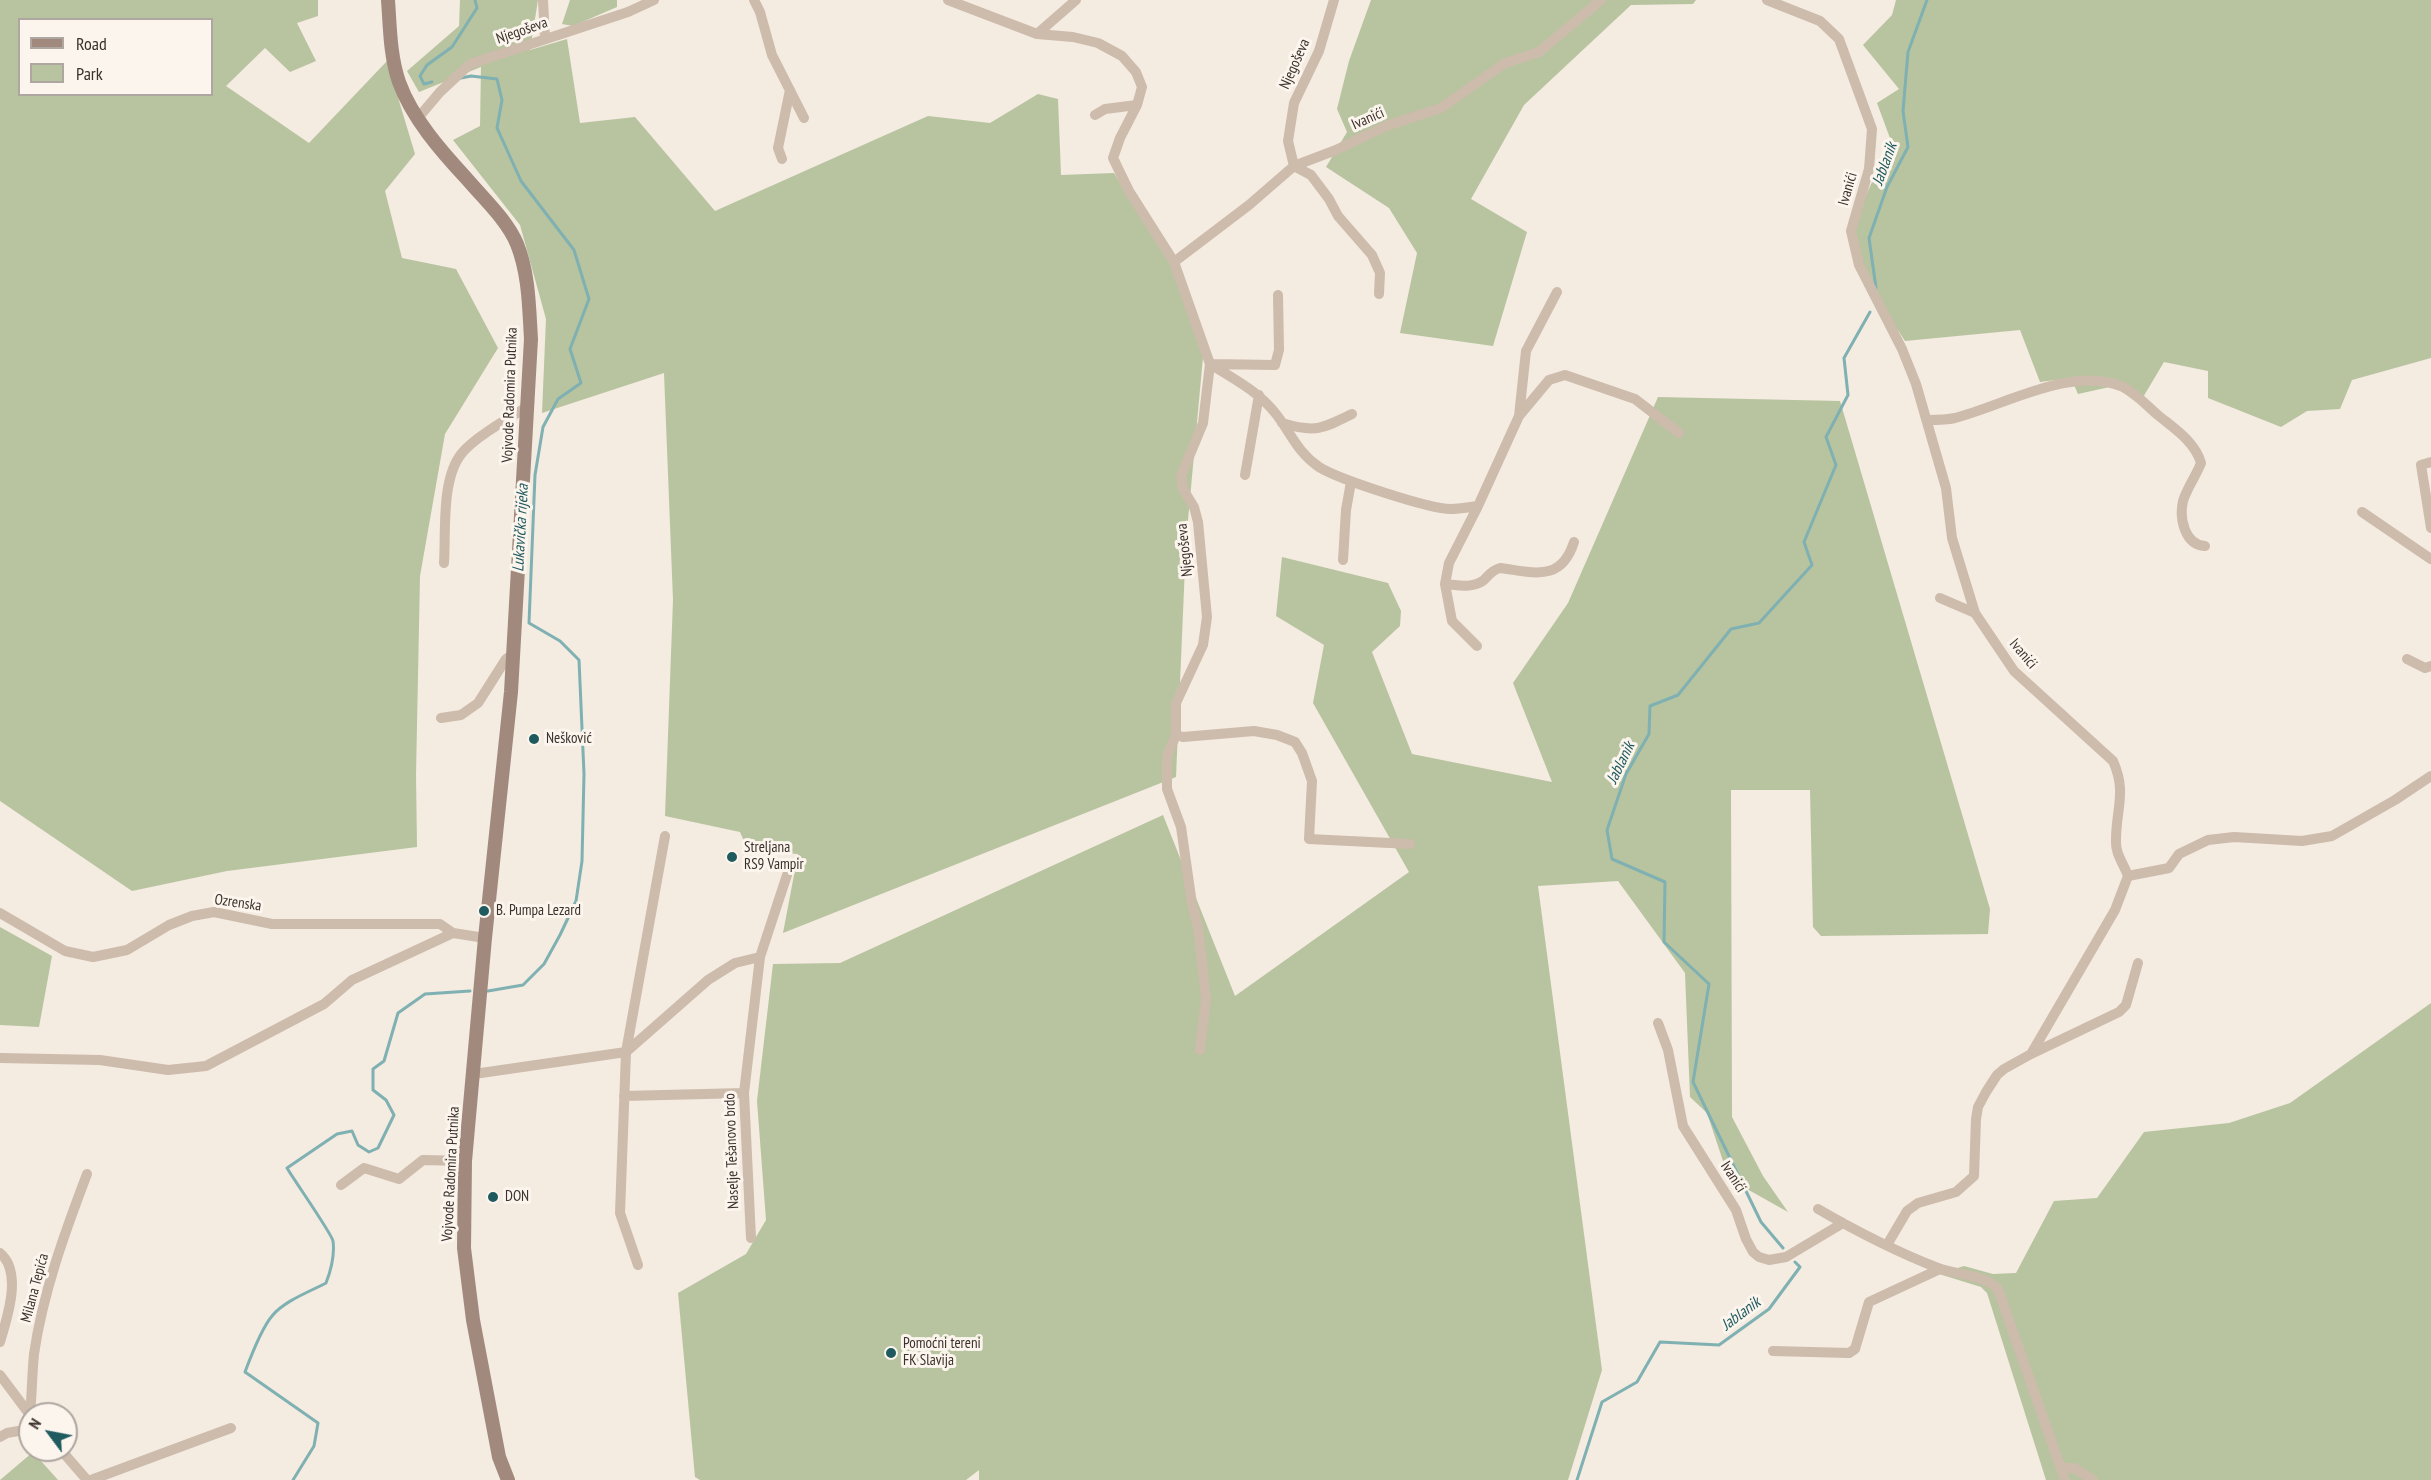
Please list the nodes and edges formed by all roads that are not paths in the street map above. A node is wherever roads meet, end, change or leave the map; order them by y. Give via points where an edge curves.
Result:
1 (388, 0) edge
2 (543, 0) edge
3 (629, 0) edge
4 (654, 0) edge
5 (754, 0) edge
6 (948, 0) edge
7 (1076, 0) edge
8 (1334, 0) edge
9 (1601, 0) edge
10 (1767, 0) edge
11 (628, 12) junction
12 (1037, 34) junction
13 (545, 39) junction
14 (789, 90) junction
15 (1137, 105) junction
16 (1095, 115) dead end
17 (418, 118) junction
18 (804, 118) dead end
19 (782, 159) dead end
20 (1294, 166) junction
21 (1174, 262) junction
22 (1557, 292) dead end
23 (1379, 294) dead end
24 (1278, 295) dead end
25 (1210, 364) junction
26 (1259, 395) junction
27 (527, 407) junction
28 (1353, 414) dead end
29 (1519, 416) junction
30 (1928, 420) junction
31 (1282, 423) junction
32 (1679, 433) dead end
33 (2431, 462) edge
34 (1245, 475) dead end
35 (1351, 482) junction
36 (1478, 506) junction
37 (2362, 512) dead end
38 (2431, 528) edge
39 (1574, 542) dead end
40 (2205, 546) dead end
41 (2431, 559) edge
42 (1343, 560) dead end
43 (444, 563) dead end
44 (1445, 584) junction
45 (1940, 598) dead end
46 (1975, 613) junction
47 (1477, 646) dead end
48 (513, 654) junction
49 (2407, 658) dead end
50 (2431, 666) edge
51 (441, 718) dead end
52 (1176, 735) junction
53 (2431, 776) edge
54 (665, 836) dead end
55 (1410, 844) dead end
56 (788, 875) dead end
57 (2128, 876) junction
58 (0, 913) edge
59 (453, 933) junction
60 (485, 938) junction
61 (760, 957) junction
62 (2138, 963) dead end
63 (1658, 1023) dead end
64 (1200, 1050) dead end
65 (626, 1052) junction
66 (2031, 1054) junction
67 (0, 1058) edge
68 (474, 1074) junction
69 (744, 1093) junction
70 (624, 1096) junction
71 (465, 1161) junction
72 (87, 1174) dead end
73 (341, 1185) dead end
74 (1818, 1209) dead end
75 (1843, 1223) junction
76 (751, 1238) dead end
77 (1887, 1245) junction
78 (0, 1253) edge
79 (638, 1265) dead end
80 (1940, 1269) junction
81 (0, 1342) edge
82 (1773, 1351) dead end
83 (0, 1376) edge
84 (21, 1402) edge
85 (31, 1402) edge
86 (231, 1428) dead end
87 (18, 1432) edge
88 (0, 1437) edge
89 (72, 1462) edge
90 (2061, 1468) junction
91 (89, 1480) edge
92 (508, 1480) edge
93 (2065, 1480) edge
94 (2093, 1480) edge

1 - 17 main road, Vojvode Radomira Putnika via 399,81
2 - 13 street
3 - 11 street
4 - 11 street, Njegoševa
5 - 14 street via 771,55
6 - 12 street, Njegoševa
7 - 12 street
8 - 20 street, Njegoševa via 1319,51 1294,103 1288,141
9 - 20 street, Ivanići via 1539,52 1505,63 1441,108 1386,126
10 - 30 street, Ivanići via 1820,21 1839,39 1854,76 1872,129 1872,141 1869,169 1851,231 1859,265 1902,349
11 - 13 street, Njegoševa
12 - 15 street, Njegoševa via 1087,40 1122,56 1136,72 1142,87
13 - 17 street, Njegoševa via 470,64
14 - 18 street
14 - 19 street via 778,148
15 - 16 street via 1105,109
15 - 21 street, Njegoševa via 1113,158
17 - 27 main road, Vojvode Radomira Putnika via 517,243 527,281 531,339
20 - 21 street
20 - 23 street via 1311,175 1338,216 1372,255 1380,273
21 - 25 street, Njegoševa
22 - 29 street via 1526,351
24 - 25 street via 1280,350 1275,365
25 - 26 street
25 - 52 street, Njegoševa via 1203,423 1181,476 1198,522 1207,617 1203,645 1176,703
26 - 31 street
26 - 34 street
27 - 43 street via 470,445 457,460 449,483
27 - 48 main road, Vojvode Radomira Putnika
28 - 31 street via 1316,429 1304,430
29 - 32 street via 1549,380 1565,375 1635,399
29 - 36 street
30 - 40 street via 1953,418 2020,396 2089,380 2125,388 2198,452 2201,463 2183,502 2183,518 2188,538 2197,546
30 - 46 street, Ivanići via 1946,488 1952,538
31 - 35 street via 1294,444 1319,467
33 - 38 street via 2421,465
35 - 36 street via 1449,509
35 - 42 street
36 - 44 street via 1449,563
37 - 41 street
39 - 44 street via 1569,556 1544,573 1500,568 1474,585
44 - 47 street via 1452,621
45 - 46 street
46 - 57 street, Ivanići via 2014,670 2113,761 2120,777 2116,849
48 - 51 street via 478,704 461,715
48 - 60 main road, Vojvode Radomira Putnika
49 - 50 street via 2425,668
52 - 55 street via 1254,731 1295,742 1312,781 1309,839
52 - 64 street, Njegoševa via 1167,756 1167,789 1181,827 1198,927 1206,999
53 - 57 street via 2332,836 2302,841 2234,837 2208,840 2179,854 2169,868
54 - 65 street
56 - 61 street, Naselje Tešanovo brdo
57 - 66 street via 2115,910
58 - 59 street, Ozrenska via 65,951 93,957 127,950 169,925 214,912 272,924 440,924
59 - 60 street
59 - 67 street via 352,980 324,1004 206,1066 168,1070 100,1060
60 - 68 main road, Vojvode Radomira Putnika
61 - 65 street via 735,963 708,980
61 - 69 street, Naselje Tešanovo brdo
62 - 66 street via 2127,1005 2119,1012
63 - 75 street, Ivanići via 1668,1050 1683,1126 1736,1210 1753,1251 1769,1260 1785,1257
65 - 68 street
65 - 70 street
66 - 77 street via 1997,1075 1978,1107 1974,1176 1956,1192 1918,1203 1907,1211
68 - 71 main road, Vojvode Radomira Putnika
69 - 70 street
69 - 76 street, Naselje Tešanovo brdo
70 - 79 street via 620,1213
71 - 73 street via 423,1160 399,1179 364,1168
71 - 92 main road, Vojvode Radomira Putnika via 464,1248 473,1320 499,1457
72 - 85 street, Milana Tepića via 44,1303 34,1355
74 - 75 street
75 - 77 street
77 - 80 street
78 - 81 street, Milana Tepića via 6,1258 12,1286
80 - 82 street via 1869,1302 1855,1349 1848,1353
80 - 90 street via 1991,1281 1998,1288
83 - 84 street, Milana Tepića
86 - 91 street
87 - 88 street
89 - 91 street
90 - 93 street
90 - 94 street via 2074,1468

